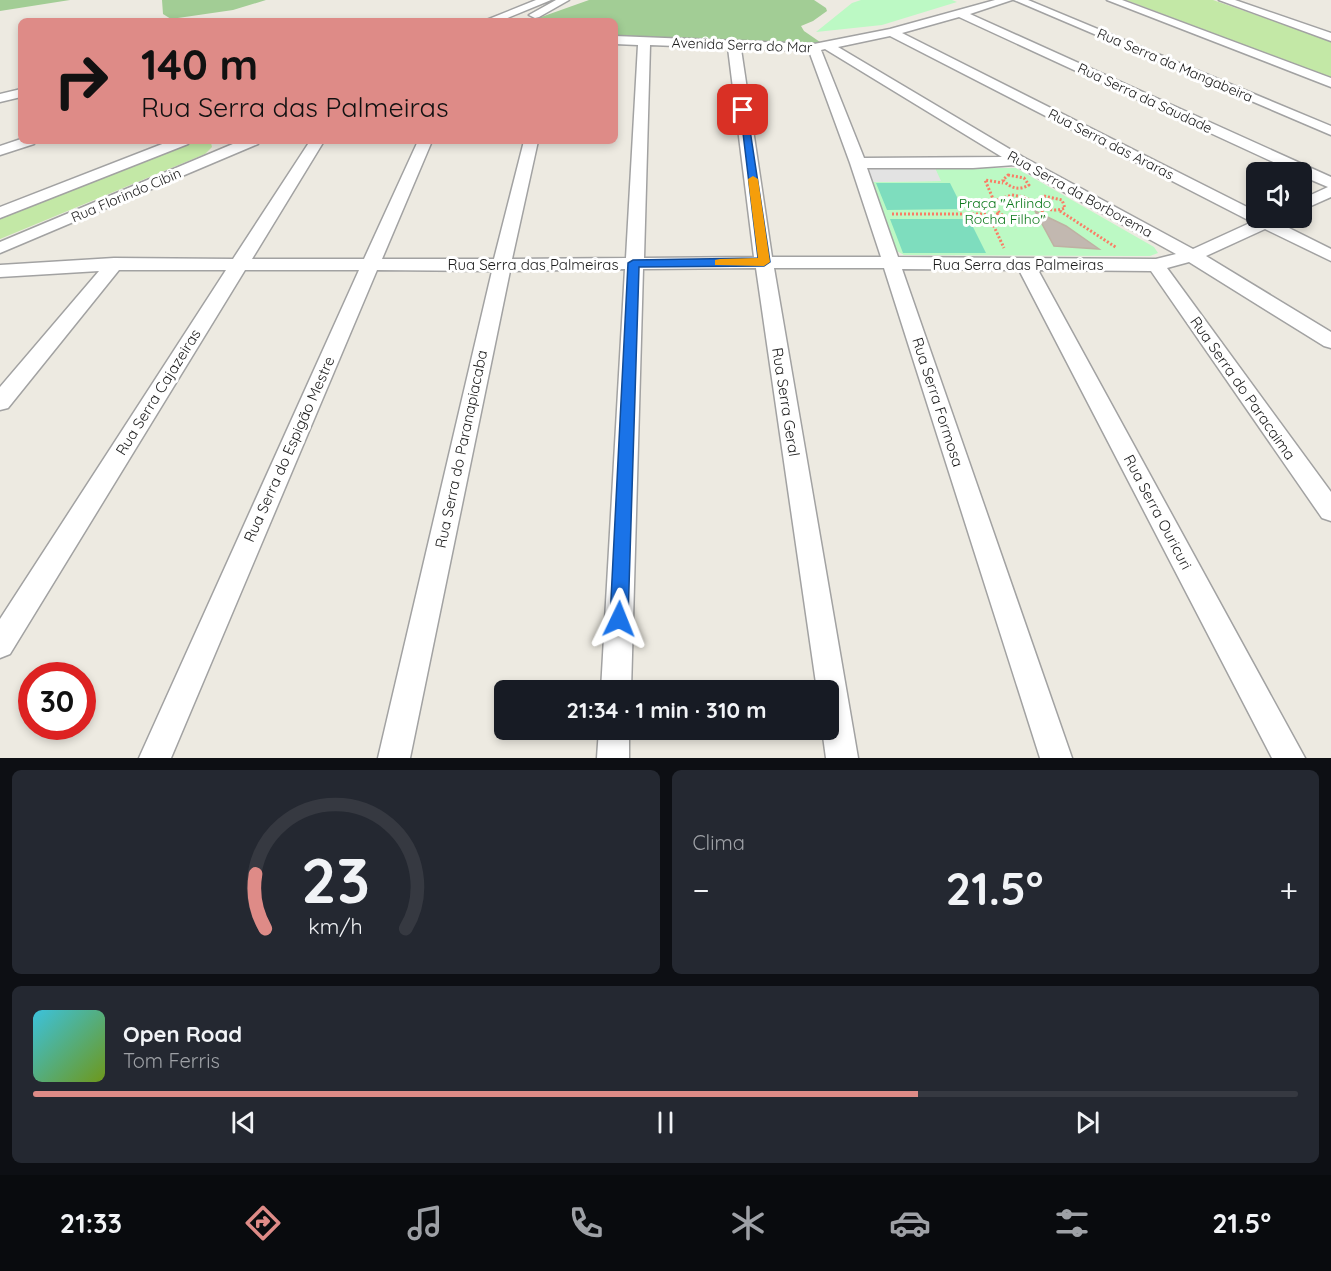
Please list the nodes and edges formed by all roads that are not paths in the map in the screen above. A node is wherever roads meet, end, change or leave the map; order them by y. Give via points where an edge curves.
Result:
1 (546, 0) edge
2 (564, 0) edge
3 (1007, 0) edge
4 (1018, 0) edge
5 (1112, 0) edge
6 (1224, 0) edge
7 (958, 13) junction
8 (498, 18) edge
9 (530, 18) edge
10 (892, 32) junction
11 (1331, 37) edge
12 (618, 40) edge
13 (644, 42) junction
14 (734, 45) junction
15 (821, 47) junction
16 (1331, 83) edge
17 (18, 94) edge
18 (0, 98) edge
19 (1331, 130) edge
20 (20, 144) edge
21 (175, 144) edge
22 (238, 144) edge
23 (315, 144) edge
24 (424, 144) edge
25 (530, 144) edge
26 (0, 151) edge
27 (1018, 160) junction
28 (858, 163) junction
29 (1331, 183) edge
30 (1331, 191) edge
31 (1312, 200) edge
32 (1246, 208) edge
33 (0, 213) edge
34 (1253, 228) edge
35 (1284, 228) edge
36 (28, 237) junction
37 (0, 248) edge
38 (20, 254) junction
39 (1192, 256) junction
40 (1331, 256) edge
41 (0, 261) edge
42 (1017, 261) junction
43 (764, 262) junction
44 (370, 263) junction
45 (633, 263) junction
46 (892, 263) junction
47 (114, 264) junction
48 (239, 264) junction
49 (502, 265) junction
50 (1156, 265) junction
51 (68, 266) junction
52 (0, 271) edge
53 (1331, 341) edge
54 (0, 402) edge
55 (1331, 511) edge
56 (0, 644) edge
57 (616, 680) edge
58 (614, 740) edge
59 (155, 758) edge
60 (394, 758) edge
61 (613, 758) edge
62 (842, 758) edge
63 (1056, 758) edge
64 (1289, 758) edge

1 - 8 street
2 - 9 street
3 - 7 street, Avenida Serra do Mar
4 - 19 street, Rua Serra da Mangabeira
5 - 16 street
6 - 11 street
7 - 10 street, Avenida Serra do Mar
7 - 29 street, Rua Serra da Saudade
10 - 15 street, Avenida Serra do Mar
10 - 32 street, Rua Serra das Araras
12 - 13 street, Avenida Serra do Mar
13 - 14 street, Avenida Serra do Mar
13 - 45 street
14 - 15 street, Avenida Serra do Mar
14 - 43 street, Rua Serra Geral
15 - 27 street, Rua Serra da Borborema
15 - 28 street, Rua Serra Formosa
17 - 18 street
20 - 26 street
21 - 33 street, Rua Florindo Cibin
22 - 36 street, Rua Florindo Cibin
23 - 48 street, Rua Serra Cajazeiras
24 - 44 street, Rua Serra do Espigão Mestre
25 - 49 street, Rua Serra do Paranapiacaba
27 - 28 street
27 - 39 street, Rua Serra da Borborema
28 - 46 street, Rua Serra Formosa
30 - 31 street
34 - 39 street, Rua Serra das Palmeiras
35 - 40 street, Rua Serra das Araras
36 - 37 street, Rua Florindo Cibin
36 - 38 street
38 - 41 street
38 - 51 street, Rua Serra das Palmeiras
39 - 50 street, Rua Serra das Palmeiras
39 - 53 street, Rua Serra da Borborema
42 - 46 street, Rua Serra das Palmeiras
42 - 50 street, Rua Serra das Palmeiras
42 - 64 street, Rua Serra Ouricuri
43 - 45 street, Rua Serra das Palmeiras
43 - 46 street, Rua Serra das Palmeiras
43 - 62 street, Rua Serra Geral
44 - 48 street, Rua Serra das Palmeiras
44 - 49 street, Rua Serra das Palmeiras
44 - 59 street, Rua Serra do Espigão Mestre
45 - 49 street, Rua Serra das Palmeiras
45 - 57 street
46 - 63 street, Rua Serra Formosa
47 - 48 street, Rua Serra das Palmeiras
47 - 51 street, Rua Serra das Palmeiras
47 - 54 street
48 - 56 street, Rua Serra Cajazeiras
49 - 60 street, Rua Serra do Paranapiacaba
50 - 55 street, Rua Serra do Paracaima
51 - 52 street, Rua Serra das Palmeiras
58 - 61 street

